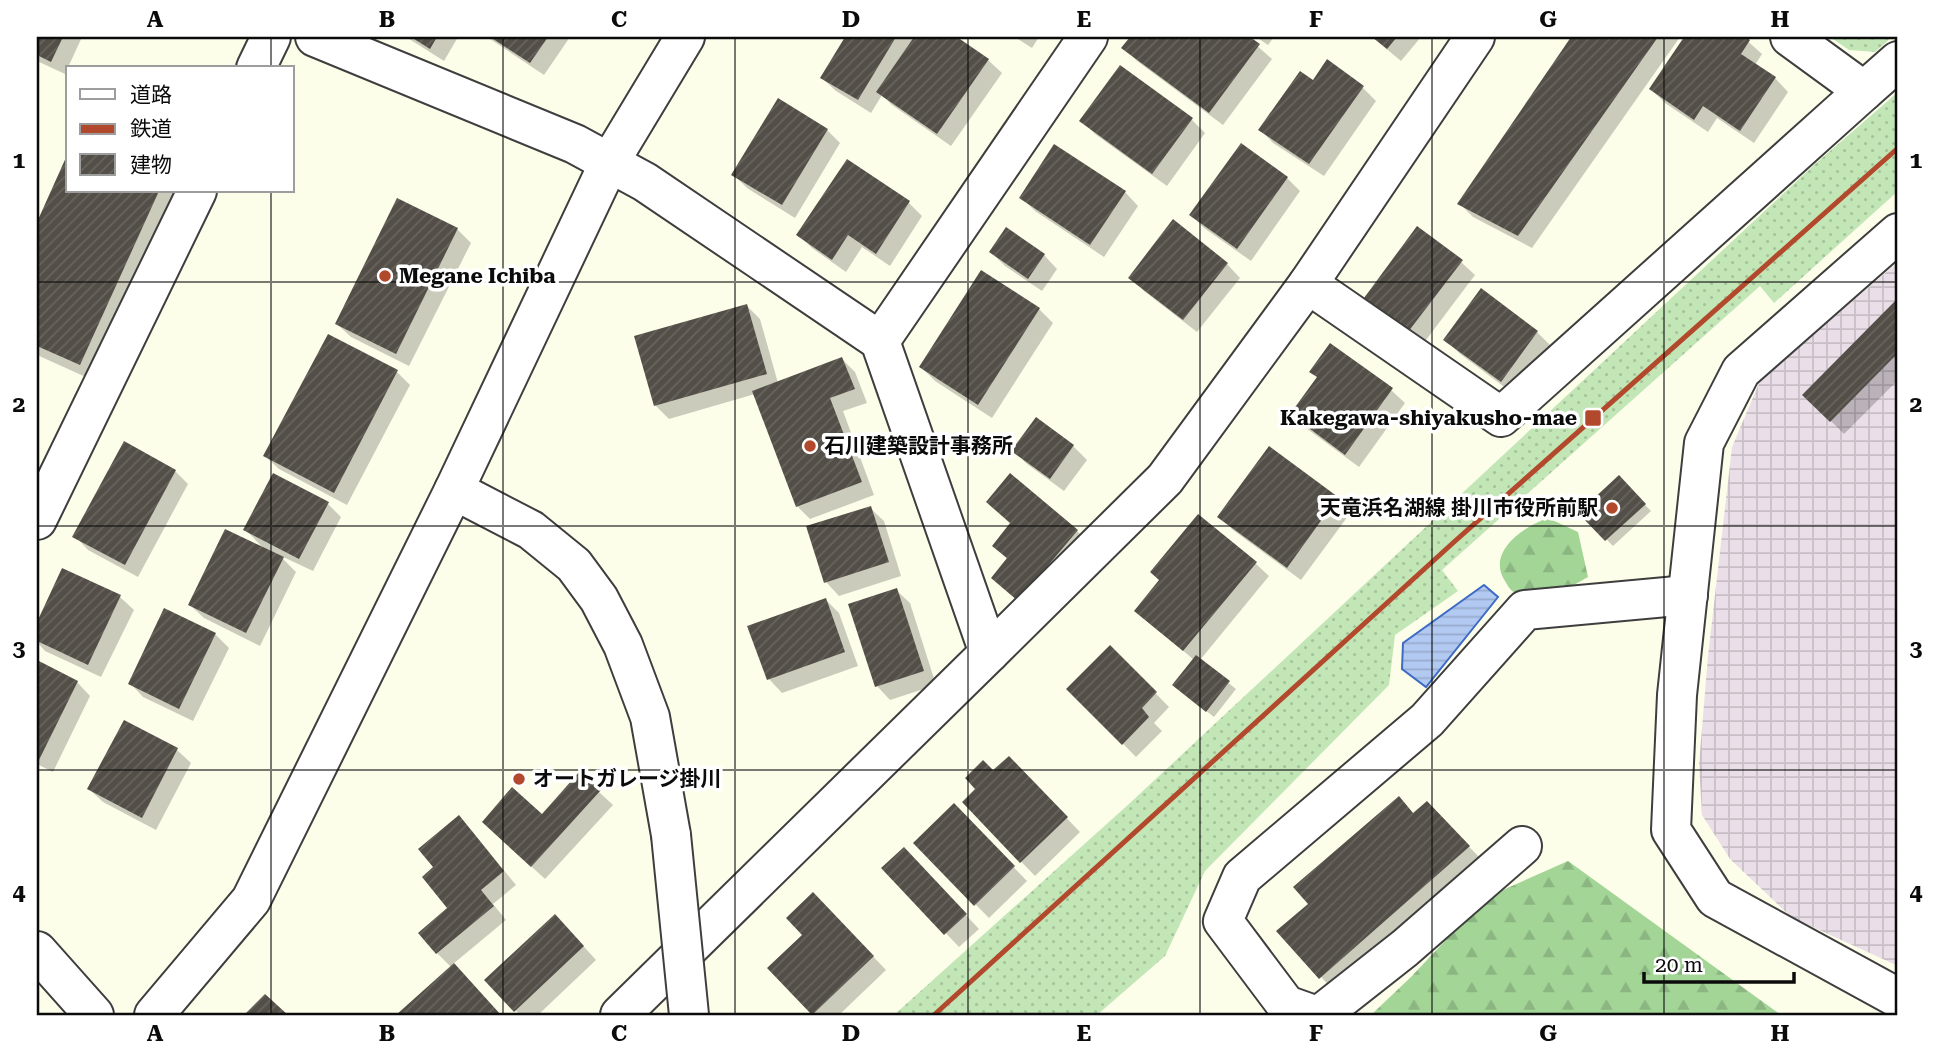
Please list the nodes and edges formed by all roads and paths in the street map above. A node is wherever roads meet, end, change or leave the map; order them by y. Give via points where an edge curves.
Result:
1 (271, 37) edge
2 (315, 37) edge
3 (685, 37) edge
4 (1087, 37) edge
5 (1475, 37) edge
6 (1790, 37) edge
7 (1898, 61) edge
8 (257, 66) edge
9 (1864, 91) junction
10 (609, 163) junction
11 (197, 192) edge
12 (1898, 233) edge
13 (1308, 284) junction
14 (880, 341) junction
15 (454, 490) junction
16 (37, 520) edge
17 (1688, 595) junction
18 (989, 653) junction
19 (1522, 846) dead end
20 (37, 951) edge
21 (1898, 998) edge
22 (94, 1015) edge
23 (154, 1015) edge
24 (620, 1015) edge
25 (689, 1015) edge
26 (1314, 1015) edge
27 (1320, 1015) edge

1 - 8 street
2 - 10 street via 575,144
3 - 10 street
4 - 14 street
5 - 13 street
6 - 9 street
7 - 9 street
9 - 13 street via 1501,417
10 - 14 street via 645,182
10 - 15 street
11 - 16 street
12 - 17 street via 1741,371 1704,443
13 - 18 street via 1165,479
14 - 18 street
15 - 23 street via 251,900
15 - 25 street, bridge via 531,530 574,565 599,599 623,645 650,717 670,835
17 - 21 street via 1677,695 1671,830 1715,898
17 - 26 street via 1525,610 1427,720 1242,877 1223,921 1286,1005
18 - 24 street
19 - 27 street
20 - 22 street

